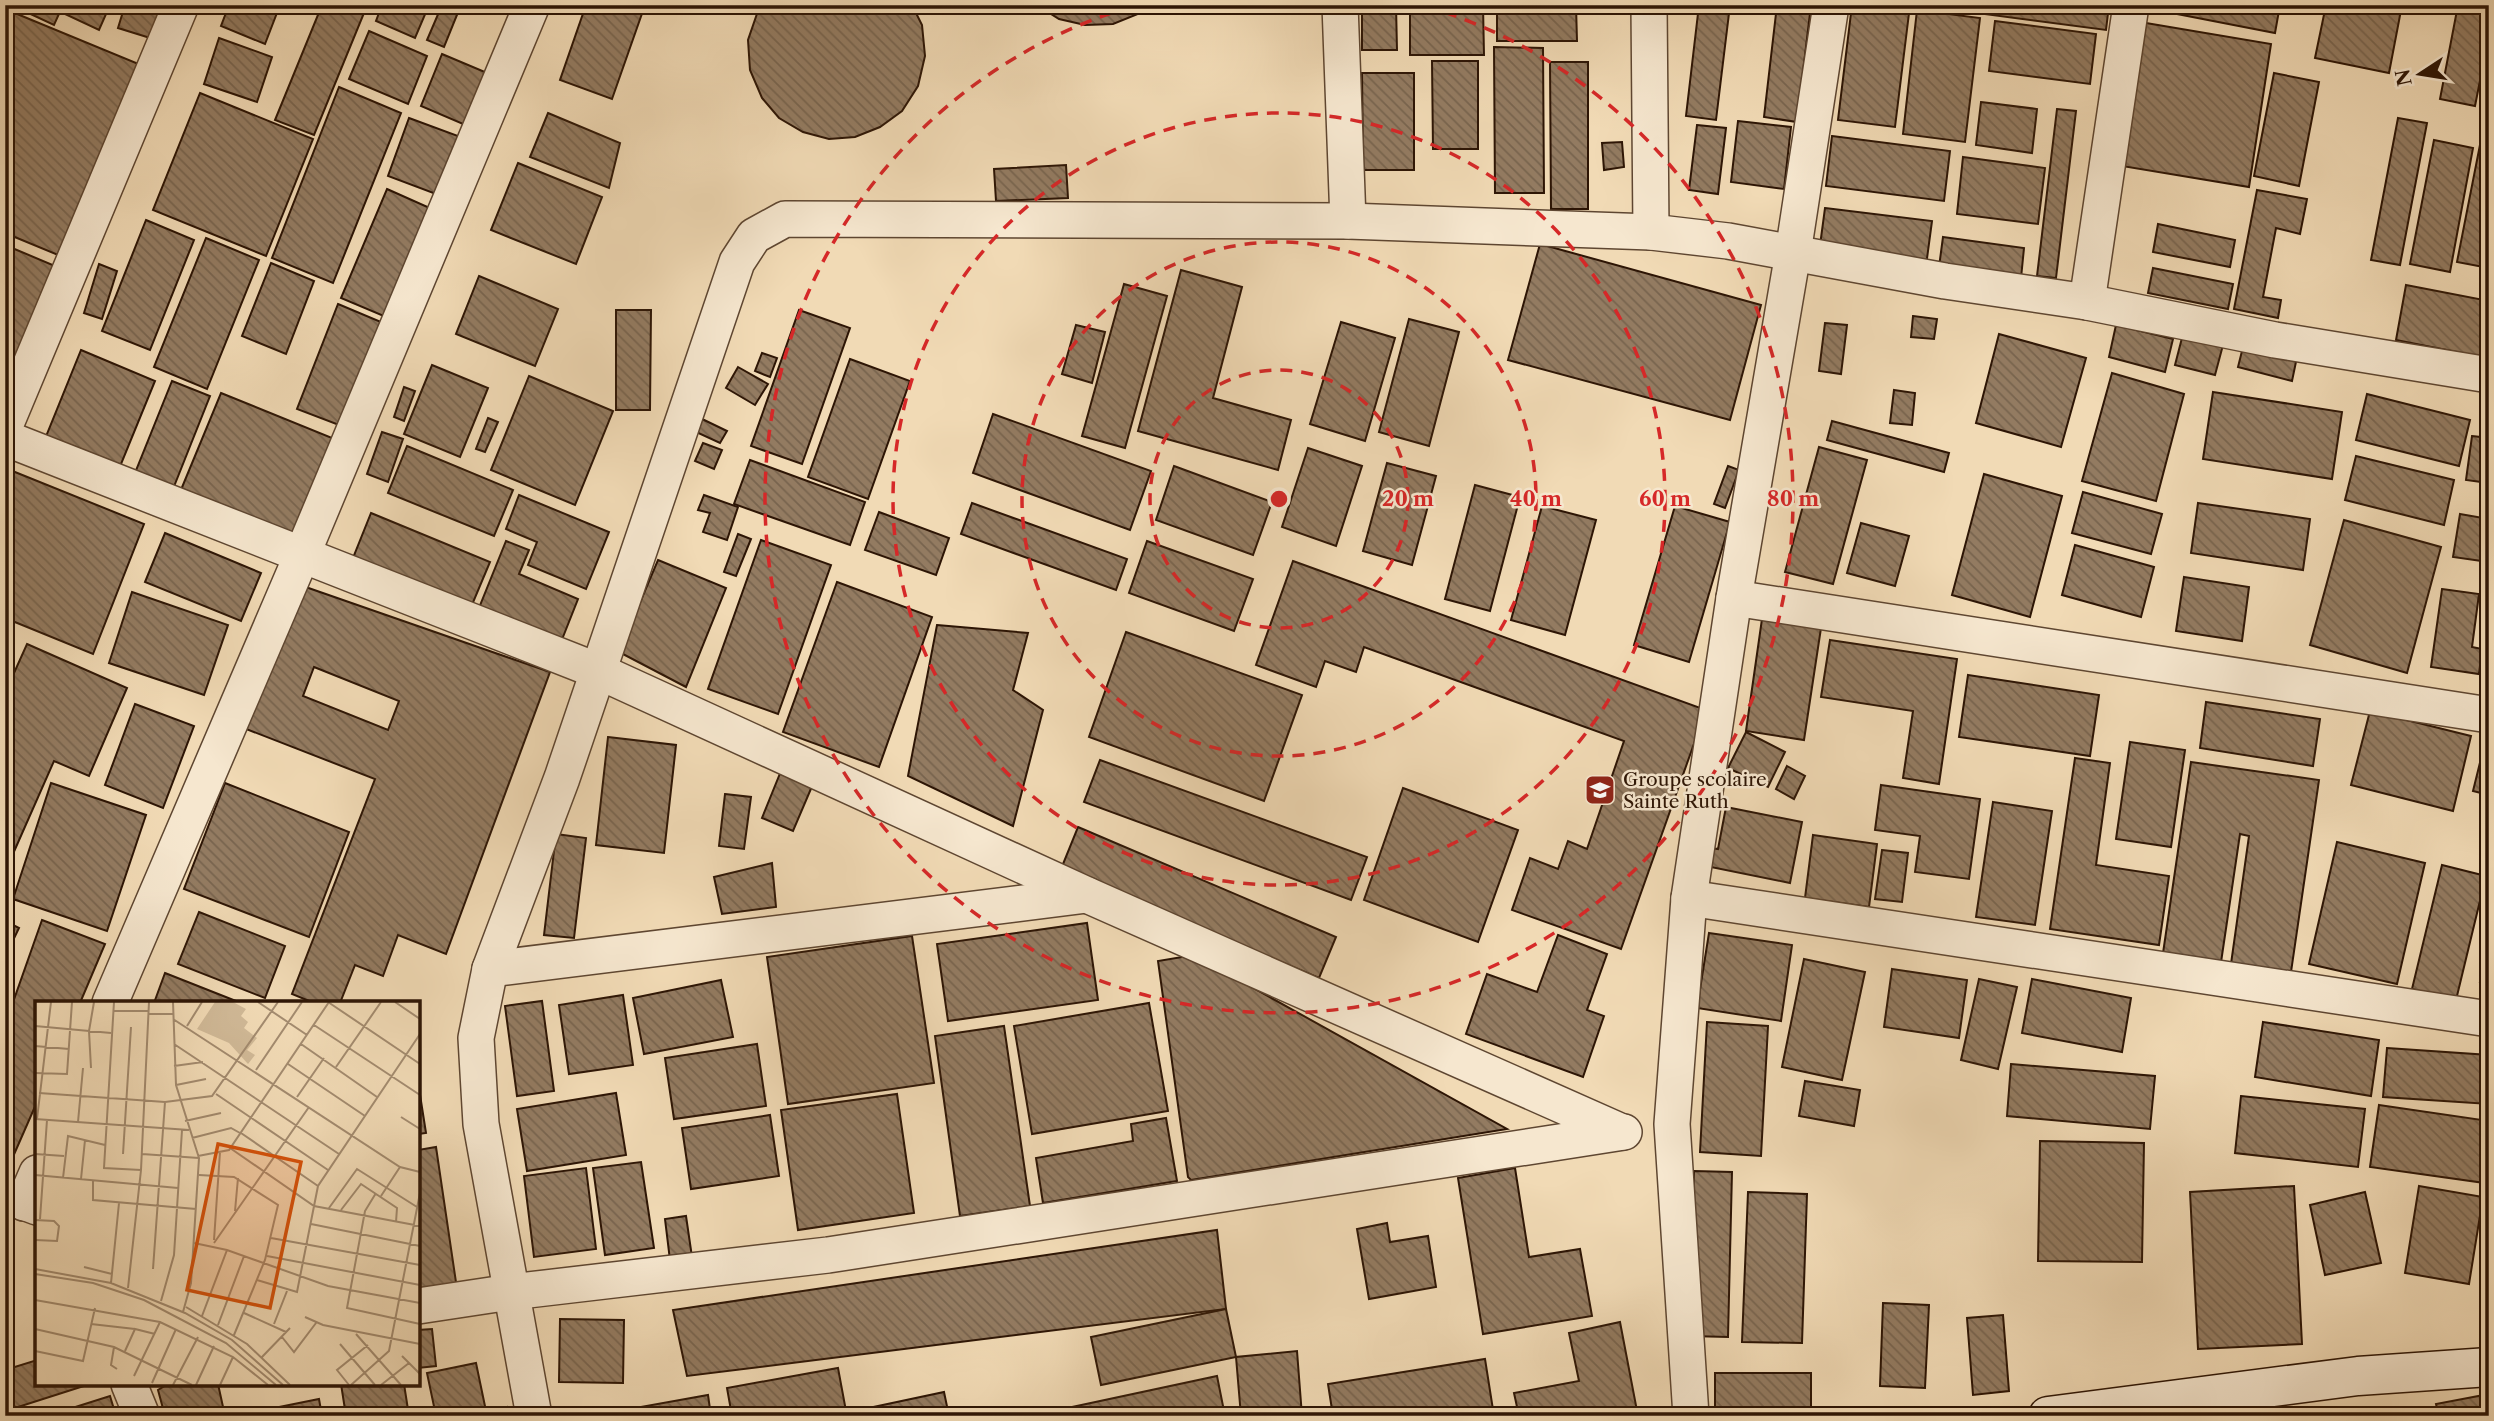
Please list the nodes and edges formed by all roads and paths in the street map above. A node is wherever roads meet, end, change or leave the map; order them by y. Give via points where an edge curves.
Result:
1 (181, 5) edge
2 (532, 5) edge
3 (1340, 5) edge
4 (1649, 5) edge
5 (1831, 5) edge
6 (2131, 5) edge
7 (1348, 221) junction
8 (1651, 232) junction
9 (1793, 253) junction
10 (2087, 302) junction
11 (2489, 374) edge
12 (5, 426) edge
13 (5, 438) edge
14 (302, 555) junction
15 (1734, 598) junction
16 (598, 671) junction
17 (2489, 715) edge
18 (1087, 895) junction
19 (1689, 898) junction
20 (490, 969) junction
21 (111, 1001) edge
22 (2489, 1019) edge
23 (1672, 1124) junction
24 (1622, 1132) junction
25 (511, 1292) junction
26 (420, 1306) edge
27 (2489, 1367) edge
28 (130, 1386) edge
29 (142, 1416) edge
30 (534, 1416) edge
31 (1691, 1416) edge
32 (2048, 1416) edge

1 - 12 street
2 - 14 street
3 - 7 street
4 - 8 street
5 - 9 street
6 - 10 street
7 - 8 street
7 - 16 street via 785,219 754,236 737,262
8 - 9 street
9 - 10 street
9 - 15 street
10 - 11 street via 2275,340
13 - 14 street
14 - 16 street
14 - 21 street
15 - 17 street
15 - 19 street
16 - 18 street
16 - 20 street
18 - 20 street
18 - 24 street
19 - 22 street
19 - 23 street
20 - 25 street via 476,1038 481,1125
23 - 24 street
23 - 31 street
24 - 25 street via 842,1253
25 - 26 street
25 - 30 street
27 - 32 street via 2358,1376
28 - 29 street

